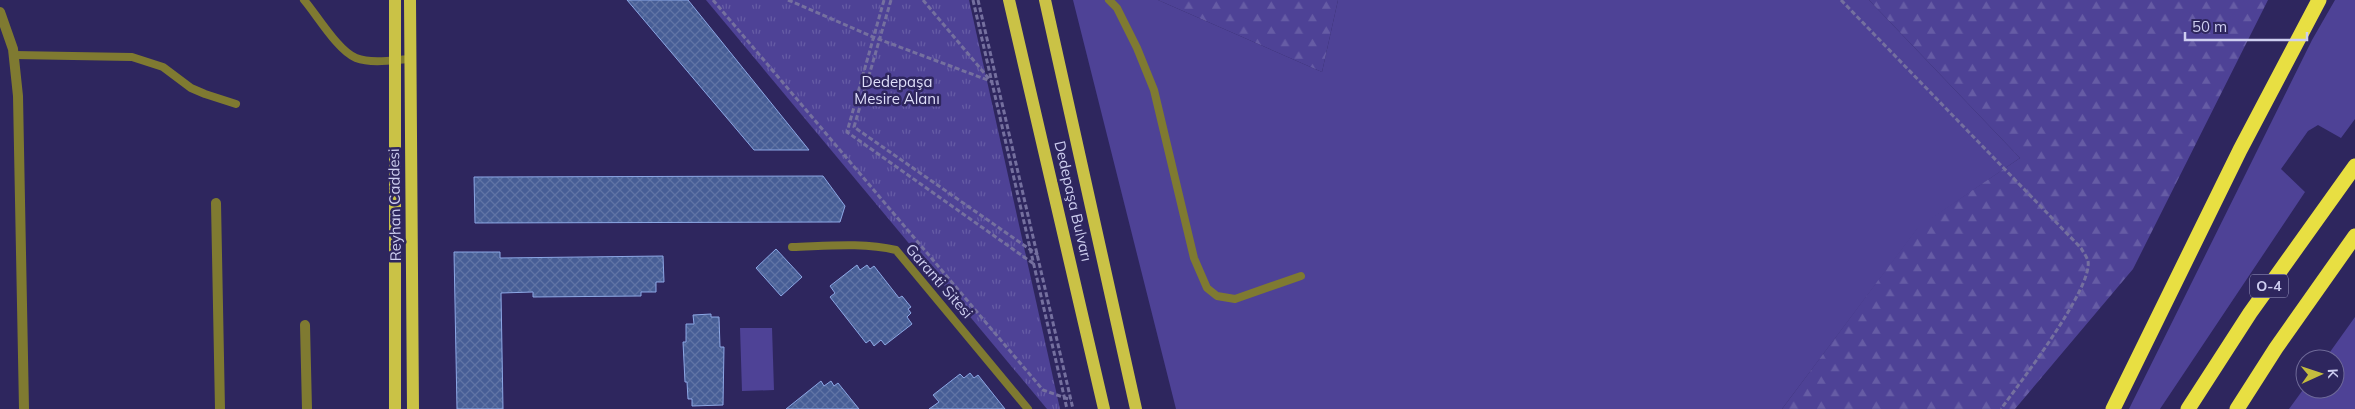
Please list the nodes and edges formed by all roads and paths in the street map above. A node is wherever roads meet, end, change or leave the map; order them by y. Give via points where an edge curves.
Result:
1 (304, 0) edge
2 (395, 0) edge
3 (410, 0) edge
4 (713, 0) edge
5 (788, 0) edge
6 (884, 0) edge
7 (891, 0) edge
8 (923, 0) edge
9 (972, 0) edge
10 (978, 0) edge
11 (1009, 0) edge
12 (1045, 0) edge
13 (1109, 0) edge
14 (1841, 0) edge
15 (2318, 0) edge
16 (0, 12) edge
17 (873, 37) junction
18 (880, 39) junction
19 (14, 55) junction
20 (410, 59) junction
21 (395, 60) junction
22 (992, 82) junction
23 (998, 84) junction
24 (236, 104) dead end
25 (2355, 166) edge
26 (216, 203) dead end
27 (2355, 236) edge
28 (792, 247) dead end
29 (1031, 252) junction
30 (1038, 255) junction
31 (1034, 264) junction
32 (1301, 276) dead end
33 (305, 325) dead end
34 (1064, 398) junction
35 (1071, 400) junction
36 (24, 409) edge
37 (220, 409) edge
38 (307, 409) edge
39 (395, 409) edge
40 (413, 409) edge
41 (1028, 409) edge
42 (1067, 409) edge
43 (1073, 409) edge
44 (1104, 409) edge
45 (1136, 409) edge
46 (2001, 409) edge
47 (2113, 409) edge
48 (2188, 409) edge
49 (2237, 409) edge

1 - 21 lane via 350,55 362,60
2 - 21 main road, Reyhan Caddesi
3 - 20 main road, Reyhan Caddesi
4 - 34 path via 1043,390
5 - 17 path
6 - 17 path
7 - 18 path
8 - 22 path
9 - 22 path
10 - 23 path
11 - 44 main road, Dedepaşa Bulvarı
12 - 45 main road, Dedepaşa Bulvarı
13 - 32 lane via 1137,48 1154,90 1194,258 1207,288 1216,296 1235,300
14 - 46 path via 2081,248 2088,262 2086,275 2065,320
15 - 47 highway via 2240,150
16 - 19 street
17 - 18 path
17 - 31 path via 847,132
18 - 22 path
18 - 29 path via 854,127
19 - 24 lane via 143,59 168,70 191,88
19 - 36 street via 18,96
20 - 21 lane
20 - 40 main road, Reyhan Caddesi
21 - 39 main road, Reyhan Caddesi
22 - 23 path
22 - 29 path
23 - 30 path
25 - 48 highway, O-4 via 2250,313
26 - 37 street
27 - 49 highway, O-4
28 - 41 lane, Garanti Sitesi via 871,246 896,250
29 - 30 path
29 - 31 path
30 - 35 path
31 - 34 path
33 - 38 street
34 - 35 path
34 - 42 path
35 - 43 path

